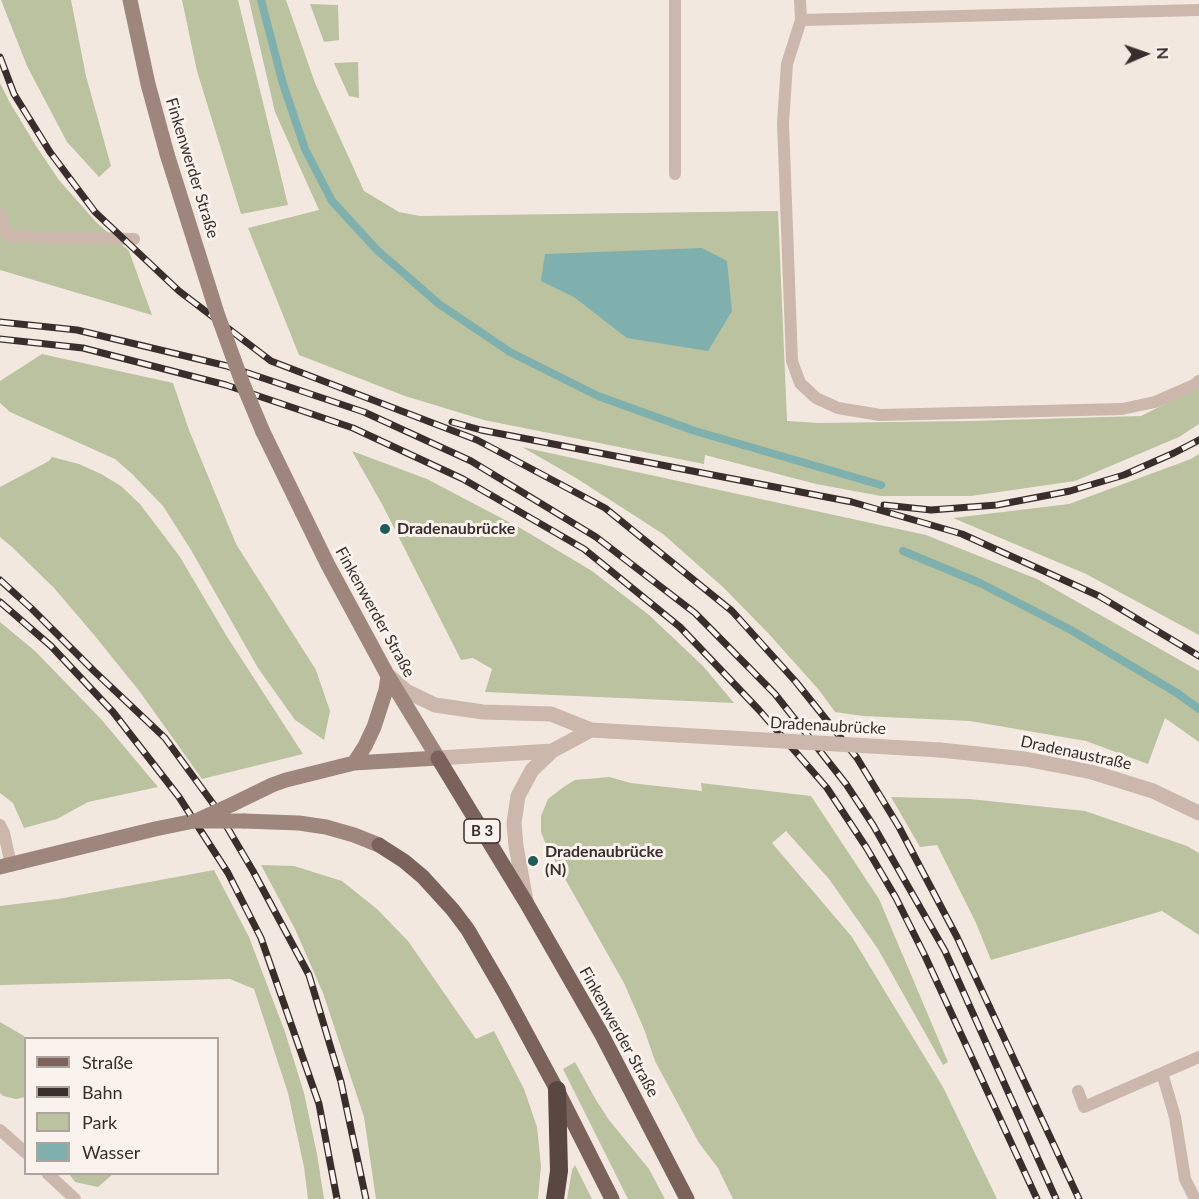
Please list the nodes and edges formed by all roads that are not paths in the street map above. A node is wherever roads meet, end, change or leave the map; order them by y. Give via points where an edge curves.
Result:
1 (130, 0) edge
2 (675, 0) edge
3 (800, 0) edge
4 (1199, 10) edge
5 (801, 20) junction
6 (675, 174) dead end
7 (0, 214) edge
8 (134, 239) dead end
9 (1199, 381) edge
10 (388, 676) junction
11 (591, 730) junction
12 (940, 750) joint
13 (552, 751) junction
14 (438, 758) junction
15 (354, 763) junction
16 (1199, 813) edge
17 (194, 821) junction
18 (0, 825) edge
19 (5, 866) edge
20 (527, 904) junction
21 (1199, 1057) edge
22 (1162, 1073) junction
23 (557, 1090) junction
24 (1078, 1091) dead end
25 (0, 1130) edge
26 (24, 1151) edge
27 (50, 1175) edge
28 (75, 1199) edge
29 (555, 1199) edge
30 (612, 1199) edge
31 (687, 1199) edge
32 (1195, 1199) edge

1 - 10 main road, Finkenwerder Straße, bridge via 167,153 242,382 328,566
2 - 6 lane
3 - 5 lane
4 - 5 lane
5 - 9 lane via 787,63 783,123 791,349 800,383 816,398 838,408 880,415 1122,409 1155,402
7 - 8 lane via 8,236
10 - 11 street via 406,691 435,705 550,714
10 - 14 main road, Finkenwerder Straße
10 - 15 main road via 375,727
11 - 12 street, Dradenaubrücke, bridge
11 - 13 street
12 - 16 street, Dradenaustraße via 1024,759 1092,772 1153,790
13 - 14 street
13 - 20 street via 532,770 516,806 516,846
14 - 15 main road
14 - 20 main road, Finkenwerder Straße / B 3
15 - 17 main road, bridge via 285,780
17 - 19 main road
17 - 23 main road, bridge via 326,827 379,845 404,861 437,891 468,930
18 - 19 lane via 4,833
20 - 31 main road, Finkenwerder Straße / B 3 via 602,1035
21 - 22 lane
22 - 24 lane via 1084,1107
22 - 32 lane via 1175,1117 1185,1179
23 - 29 highway via 559,1171
23 - 30 main road
25 - 26 lane
27 - 28 lane

